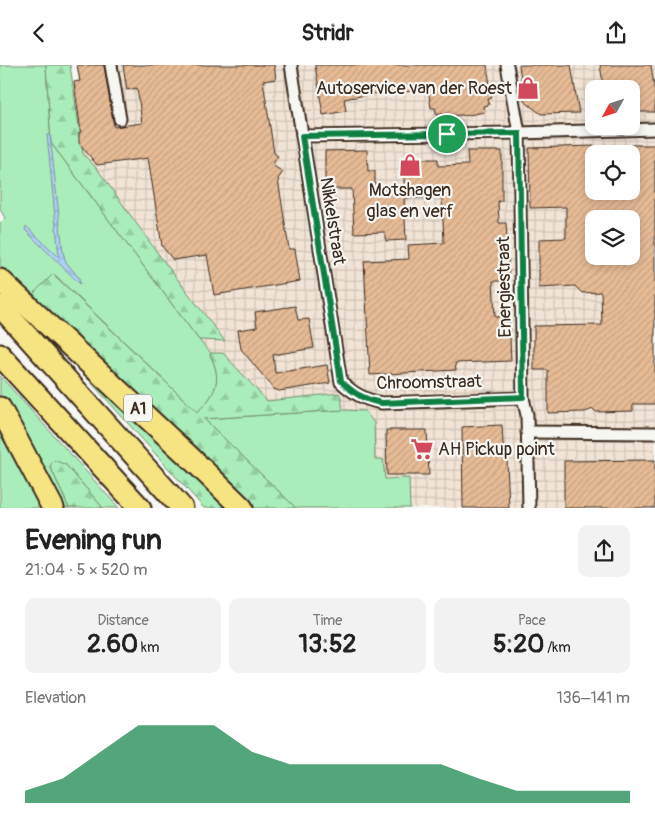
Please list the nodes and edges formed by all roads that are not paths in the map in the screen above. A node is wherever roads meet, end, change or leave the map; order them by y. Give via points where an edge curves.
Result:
1 (111, 65) edge
2 (291, 65) edge
3 (507, 65) edge
4 (120, 119) dead end
5 (655, 129) edge
6 (519, 133) junction
7 (302, 136) junction
8 (0, 280) edge
9 (0, 306) edge
10 (0, 355) edge
11 (341, 381) joint
12 (523, 397) junction
13 (0, 408) edge
14 (527, 432) junction
15 (655, 433) edge
16 (53, 508) edge
17 (140, 508) edge
18 (182, 508) edge
19 (242, 508) edge
20 (530, 508) edge

1 - 4 street
2 - 7 street, Nikkelstraat
3 - 6 street, Energiestraat
5 - 6 street
6 - 7 street
6 - 12 street, Energiestraat
7 - 11 street, Nikkelstraat
8 - 19 highway, A1
9 - 18 highway, A1
10 - 17 highway
11 - 12 street, Chroomstraat via 352,392 382,403
12 - 14 street, Energiestraat
13 - 16 highway
14 - 15 street
14 - 20 street, Energiestraat

